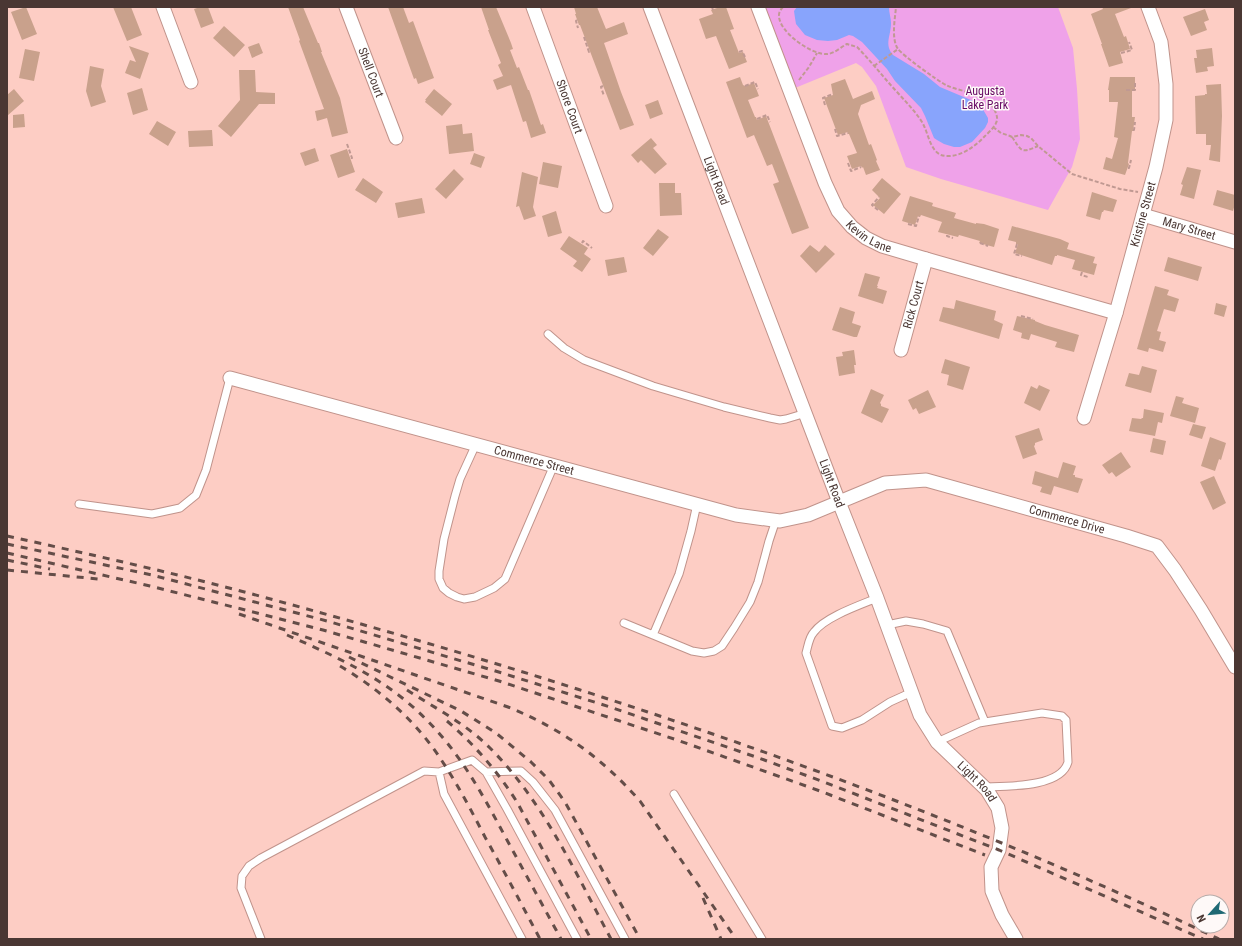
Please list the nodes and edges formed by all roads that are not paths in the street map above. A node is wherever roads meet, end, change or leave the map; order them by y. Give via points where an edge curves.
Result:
1 (163, 7) edge
2 (346, 7) edge
3 (532, 7) edge
4 (650, 7) edge
5 (758, 7) edge
6 (1148, 7) edge
7 (192, 82) dead end
8 (396, 138) dead end
9 (606, 206) dead end
10 (1143, 215) junction
11 (1235, 242) edge
12 (926, 259) junction
13 (1116, 313) junction
14 (548, 334) dead end
15 (901, 350) dead end
16 (230, 378) joint
17 (806, 413) junction
18 (1084, 418) dead end
19 (476, 444) junction
20 (554, 466) junction
21 (839, 502) junction
22 (79, 504) dead end
23 (698, 504) junction
24 (776, 520) junction
25 (877, 598) junction
26 (624, 623) dead end
27 (887, 625) junction
28 (653, 635) junction
29 (1235, 667) edge
30 (912, 692) junction
31 (985, 722) junction
32 (937, 742) junction
33 (439, 772) junction
34 (486, 772) junction
35 (984, 787) junction
36 (674, 794) dead end
37 (261, 939) edge
38 (522, 939) edge
39 (577, 939) edge
40 (625, 939) edge
41 (762, 939) edge
42 (1016, 939) edge

1 - 7 street
2 - 8 street, Shell Court
3 - 9 street, Shore Court
4 - 17 street, Light Road
5 - 12 street, Kevin Lane via 838,211 866,238 882,246
6 - 10 street, Kristine Street via 1161,42 1166,84 1166,120
10 - 11 street, Mary Street
10 - 13 street, Kristine Street
12 - 13 street, Kevin Lane
12 - 15 street, Rick Court
13 - 18 street, Kristine Street
14 - 17 lane via 584,360 653,386 780,420
16 - 19 street, Commerce Street
16 - 22 lane via 206,470 196,495 180,508 152,514
17 - 21 street, Light Road
19 - 20 street, Commerce Street
19 - 20 lane via 460,479 444,539 439,571 443,588 464,599 494,588 505,578
20 - 23 street, Commerce Street
21 - 24 street, Commerce Street via 808,515
21 - 25 street, Light Road
21 - 29 street, Commerce Drive via 885,483 926,480 1157,546 1202,610
23 - 24 street, Commerce Street via 736,515
23 - 28 lane via 679,574
24 - 28 lane via 758,582 722,646 704,653 692,651
25 - 27 street, Light Road
25 - 30 lane via 830,619 814,632 809,641 806,653 832,726 842,728 862,720 890,702
26 - 28 lane
27 - 30 street, Light Road
27 - 31 lane via 906,622 947,631
30 - 32 street, Light Road via 920,715
31 - 32 lane
31 - 35 lane via 1042,713 1062,716 1066,720 1068,762 1067,768 1053,778 1027,785
32 - 35 street, Light Road
33 - 34 lane via 472,760
33 - 37 lane via 424,770 248,866 242,876 241,888
33 - 38 lane via 444,794
34 - 39 lane
34 - 40 lane via 521,771 533,782 555,810
35 - 42 street, Light Road via 998,808 1002,828 999,850 991,867 992,892
36 - 41 lane

